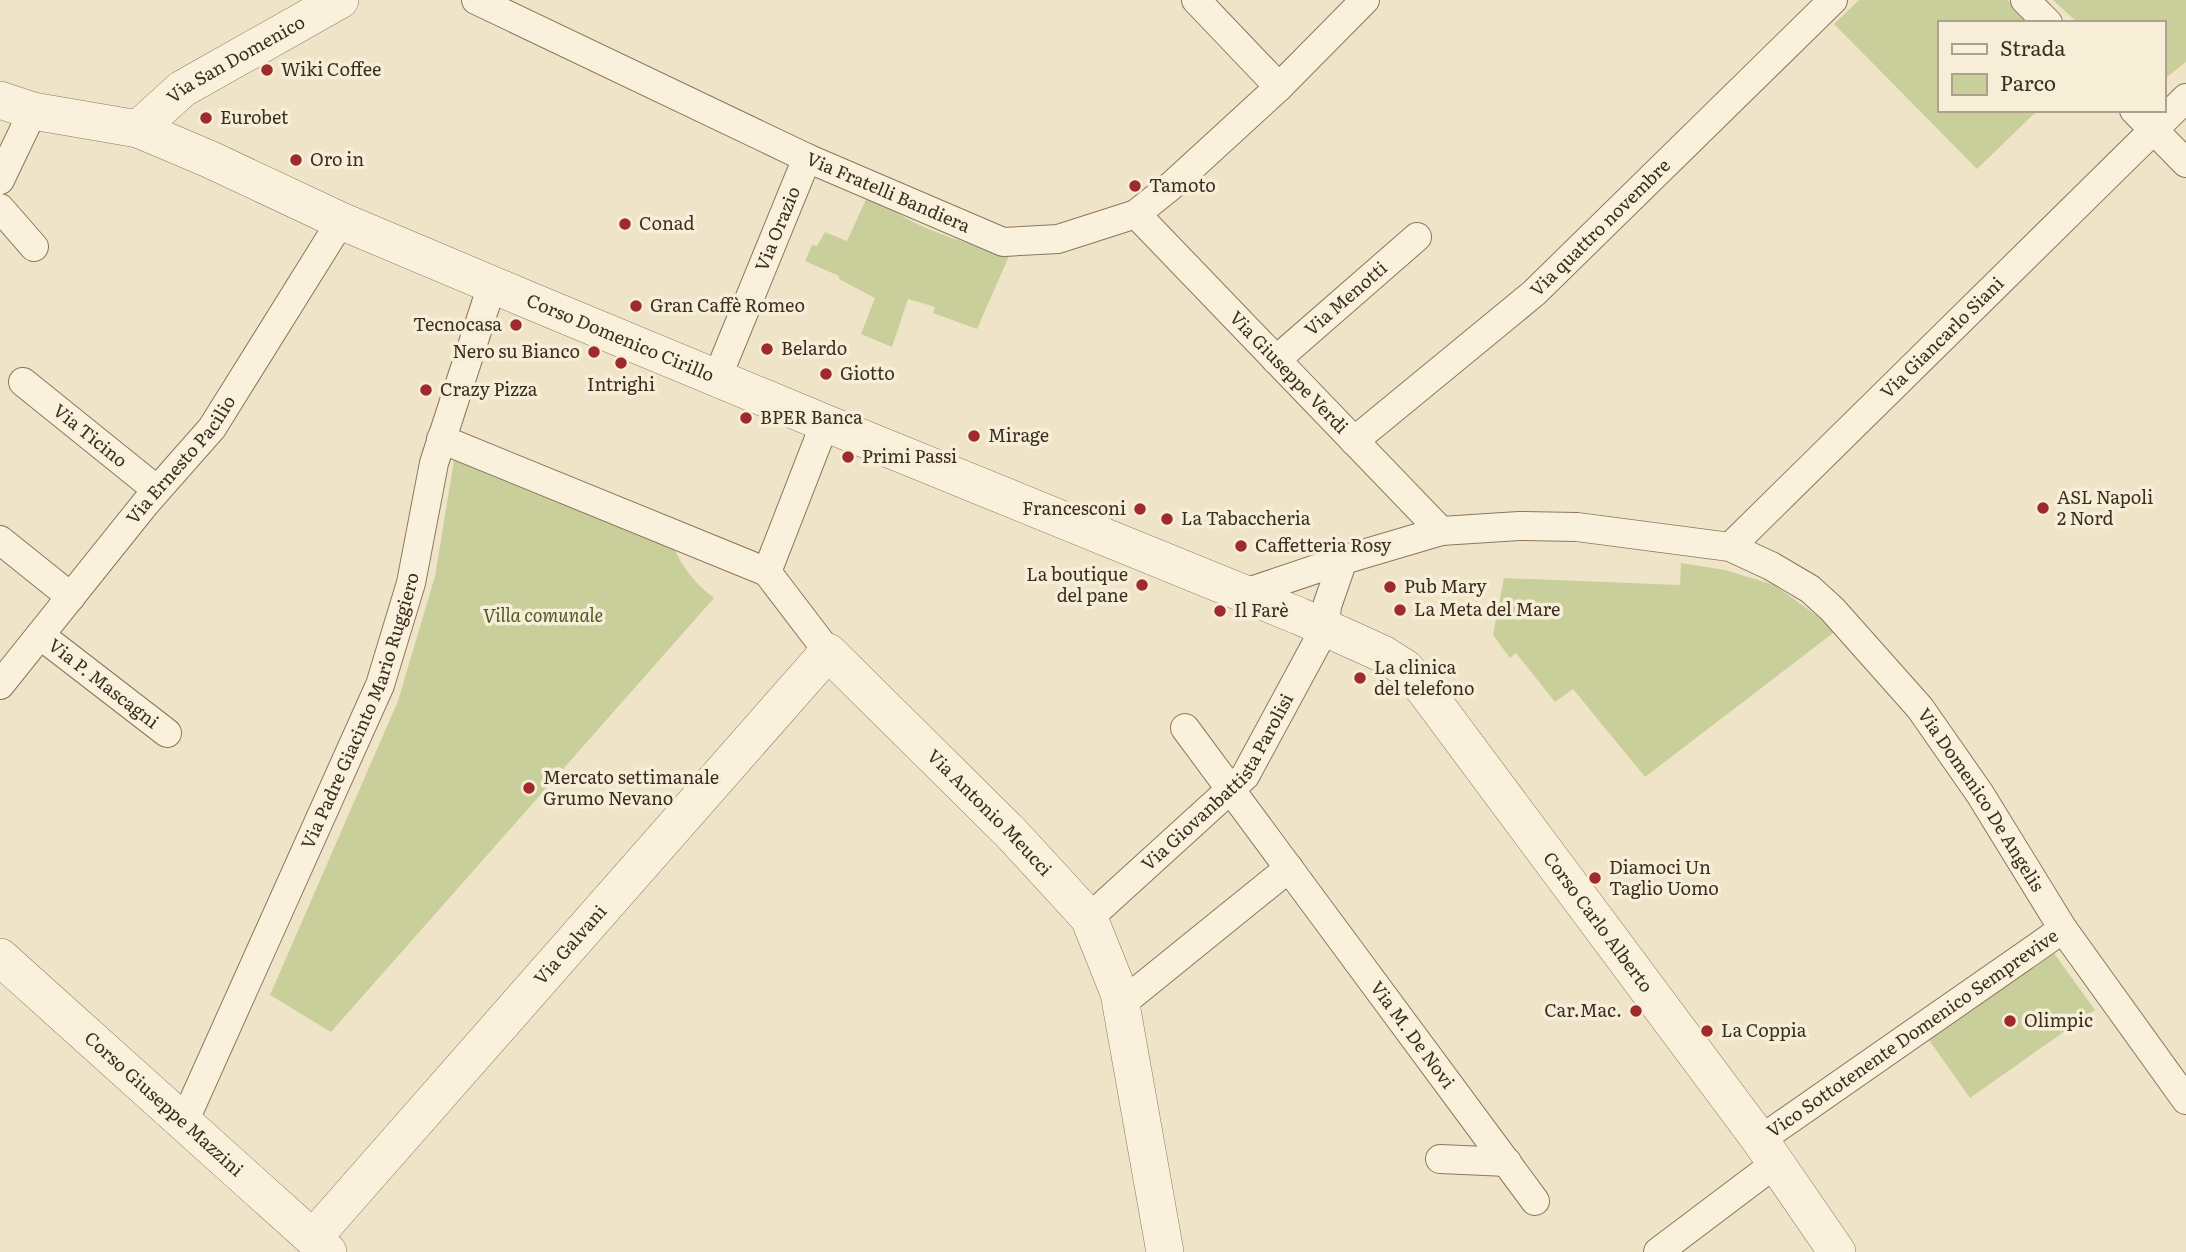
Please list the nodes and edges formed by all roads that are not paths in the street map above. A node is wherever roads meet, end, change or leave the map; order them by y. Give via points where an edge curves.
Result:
1 (340, 0) edge
2 (476, 0) edge
3 (1196, 0) edge
4 (1365, 0) edge
5 (1833, 0) edge
6 (2025, 0) edge
7 (2046, 21) edge
8 (1279, 87) junction
9 (2186, 97) edge
10 (17, 106) edge
11 (2136, 112) edge
12 (138, 129) junction
13 (2154, 130) junction
14 (807, 158) junction
15 (2186, 163) edge
16 (0, 180) edge
17 (0, 208) edge
18 (1136, 214) junction
19 (341, 221) junction
20 (1417, 237) dead end
21 (34, 247) dead end
22 (492, 285) junction
23 (1276, 360) junction
24 (717, 379) junction
25 (23, 383) dead end
26 (825, 424) junction
27 (441, 439) junction
28 (1354, 441) junction
29 (157, 490) junction
30 (1441, 531) junction
31 (0, 540) edge
32 (1730, 547) junction
33 (1343, 560) junction
34 (767, 572) junction
35 (1241, 592) junction
36 (71, 597) junction
37 (1325, 628) junction
38 (40, 635) junction
39 (828, 652) junction
40 (0, 685) edge
41 (1185, 728) dead end
42 (167, 733) dead end
43 (1231, 789) junction
44 (1289, 868) junction
45 (1089, 918) junction
46 (2063, 929) junction
47 (0, 957) edge
48 (1121, 1004) junction
49 (2186, 1100) edge
50 (184, 1122) junction
51 (1768, 1152) junction
52 (1440, 1159) dead end
53 (1507, 1163) junction
54 (1535, 1201) dead end
55 (321, 1245) edge
56 (1165, 1252) edge
57 (1658, 1252) edge
58 (1837, 1252) edge

1 - 12 street, Via San Domenico via 182,89
2 - 14 street, Via Fratelli Bandiera
3 - 8 street
4 - 8 street, Via Fratelli Bandiera
5 - 28 street, Via quattro novembre via 1534,293
6 - 7 street
8 - 18 street, Via Fratelli Bandiera
9 - 13 street, Via Giancarlo Siani
10 - 12 street, Corso Domenico Cirillo
10 - 16 street
11 - 13 street
12 - 19 street, Corso Domenico Cirillo
13 - 15 street
13 - 32 street, Via Giancarlo Siani
14 - 18 street, Via Fratelli Bandiera via 1003,242 1058,239
14 - 24 street, Via Orazio
17 - 21 street
18 - 23 street, Via Giuseppe Verdi
19 - 22 street, Corso Domenico Cirillo
19 - 29 street, Via Ernesto Pacilio via 212,428
20 - 23 street, Via Menotti
22 - 24 street, Corso Domenico Cirillo
22 - 27 street, Via Padre Giacinto Mario Ruggiero
23 - 28 street, Via Giuseppe Verdi
24 - 26 street, Corso Domenico Cirillo
25 - 29 street, Via Ticino
26 - 34 street
26 - 35 street, Corso Domenico Cirillo
27 - 34 street
27 - 50 street, Via Padre Giacinto Mario Ruggiero via 411,583 380,685
28 - 30 street, Via Giuseppe Verdi
29 - 36 street, Via Ernesto Pacilio
30 - 32 street, Via Domenico De Angelis via 1577,527
30 - 33 street
31 - 36 street
32 - 46 street, Via Domenico De Angelis via 1810,589 1880,660 1964,771
33 - 35 street
33 - 37 street via 1327,606
34 - 39 street, Via Antonio Meucci
35 - 37 street, Corso Carlo Alberto
36 - 38 street, Via Ernesto Pacilio
37 - 43 street, Via Giovanbattista Parolisi via 1245,776
37 - 51 street, Corso Carlo Alberto via 1383,654 1405,668 1424,689
38 - 40 street, Via Ernesto Pacilio
38 - 42 street, Via P. Mascagni
39 - 45 street, Via Antonio Meucci via 1011,833
39 - 55 street, Via Galvani
41 - 43 street
43 - 44 street, Via M. De Novi
43 - 45 street, Via Giovanbattista Parolisi
44 - 48 street
44 - 53 street, Via M. De Novi
45 - 48 street, Via Antonio Meucci
46 - 49 street, Via Domenico De Angelis
46 - 51 street, Vico Sottotenente Domenico Semprevive
47 - 50 street, Corso Giuseppe Mazzini
48 - 56 street, Via Antonio Meucci
50 - 55 street, Corso Giuseppe Mazzini
51 - 57 street, Vico Sottotenente Domenico Semprevive
51 - 58 street, Corso Carlo Alberto
52 - 53 street
53 - 54 street, Via M. De Novi

